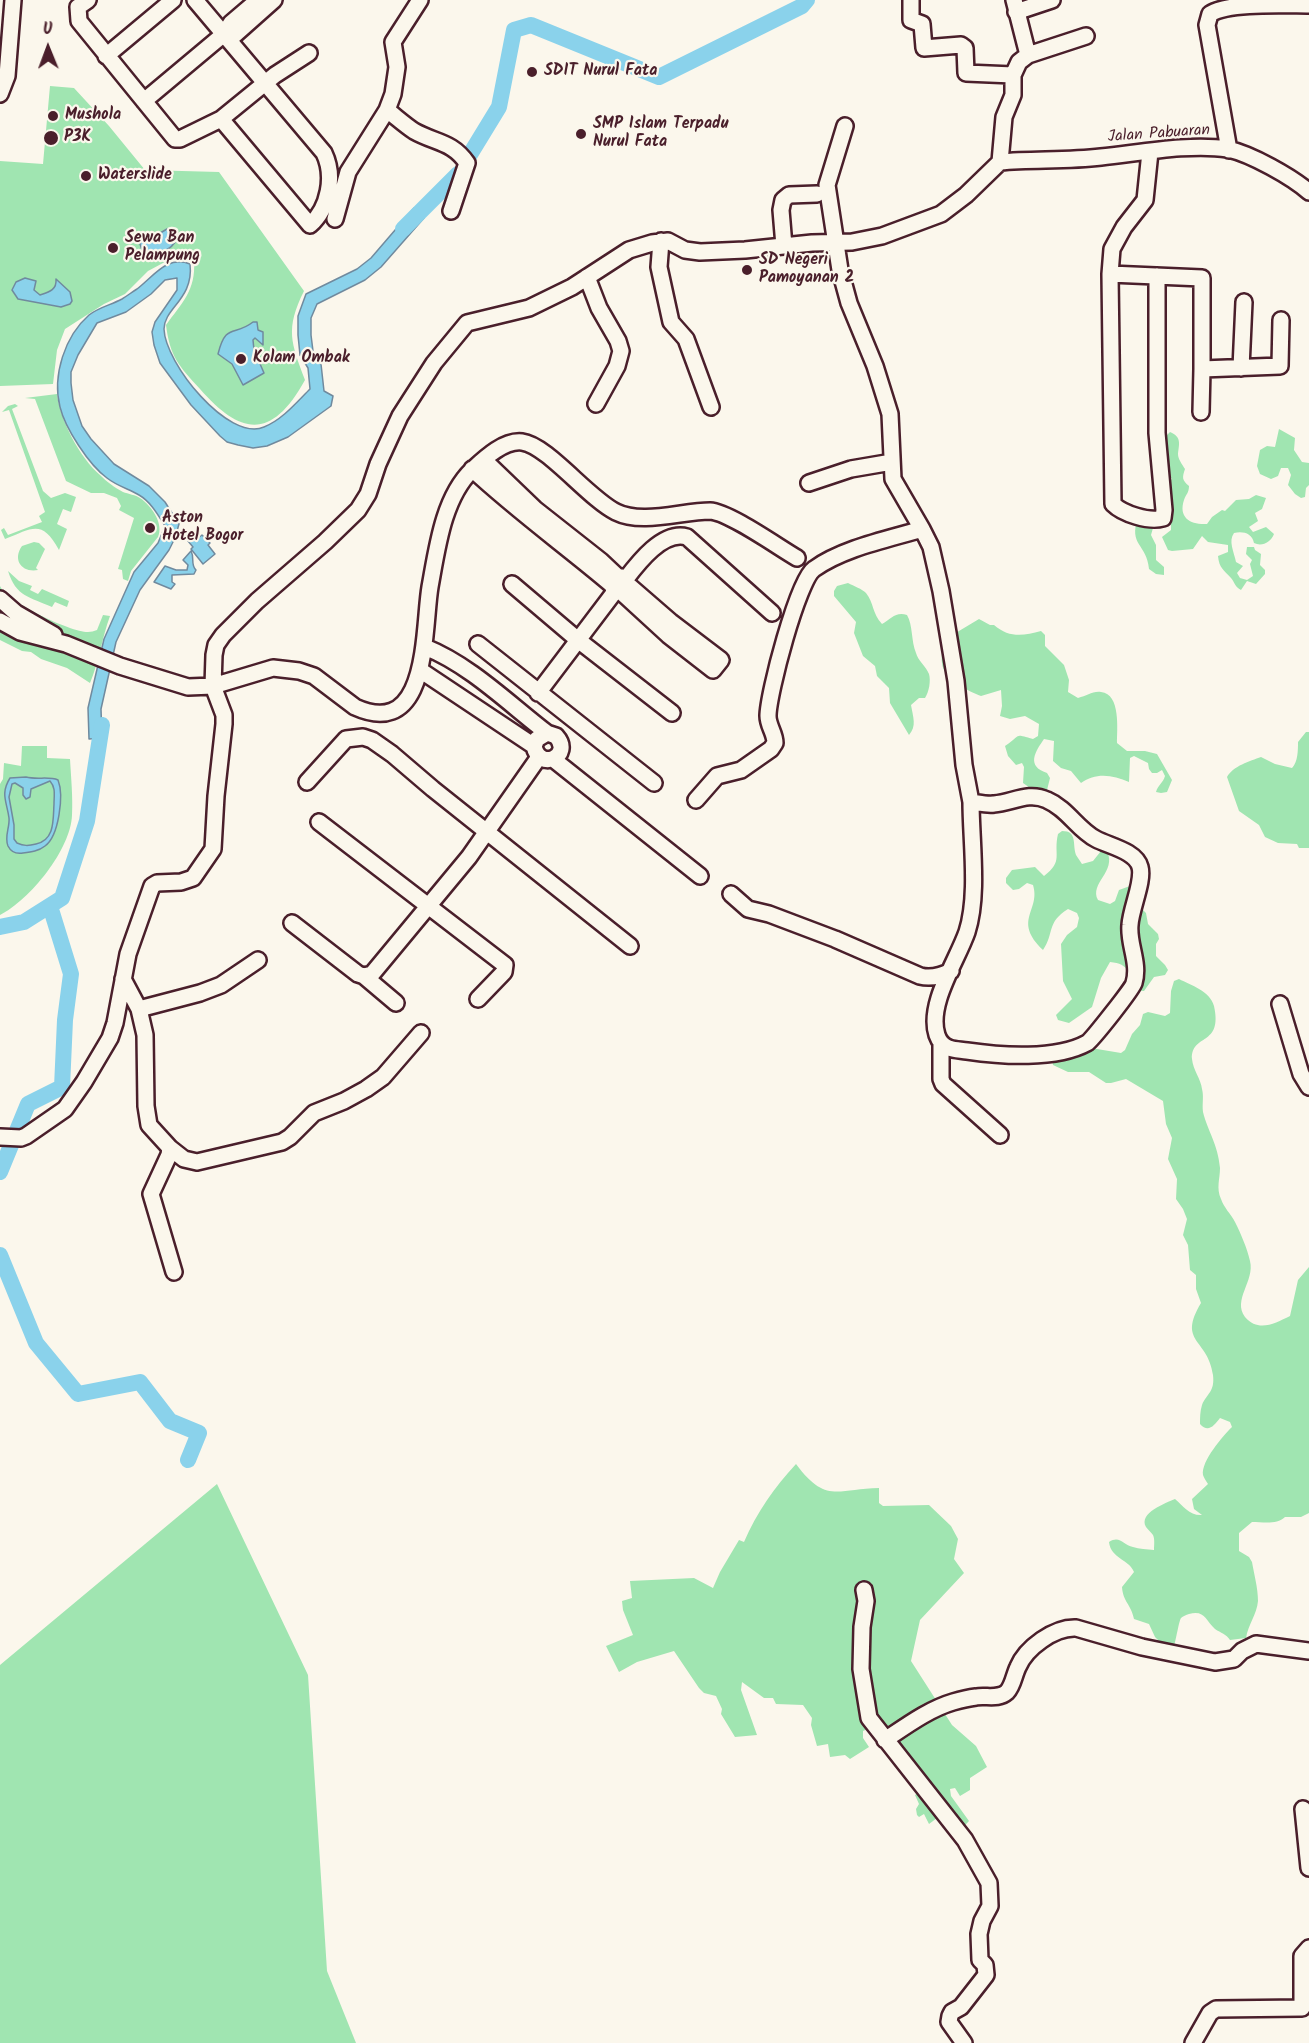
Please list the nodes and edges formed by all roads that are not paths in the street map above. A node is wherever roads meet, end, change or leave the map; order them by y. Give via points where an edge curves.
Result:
1 (13, 0) edge
2 (173, 0) edge
3 (195, 0) edge
4 (258, 0) edge
5 (274, 0) edge
6 (420, 0) edge
7 (911, 0) edge
8 (1052, 0) edge
9 (82, 2) edge
10 (1293, 3) edge
11 (1309, 5) edge
12 (1015, 6) edge
13 (1086, 36) dead end
14 (226, 37) junction
15 (309, 53) dead end
16 (106, 56) junction
17 (1021, 63) junction
18 (4, 77) edge
19 (264, 83) junction
20 (0, 94) edge
21 (144, 101) junction
22 (387, 110) junction
23 (221, 119) junction
24 (845, 126) dead end
25 (1229, 150) junction
26 (1150, 152) junction
27 (1000, 162) junction
28 (1309, 192) edge
29 (817, 194) dead end
30 (451, 211) dead end
31 (335, 219) dead end
32 (661, 241) junction
33 (835, 243) junction
34 (784, 246) junction
35 (1110, 274) junction
36 (1157, 276) junction
37 (587, 277) junction
38 (1244, 302) dead end
39 (1281, 320) dead end
40 (1241, 368) junction
41 (1202, 369) junction
42 (597, 404) dead end
43 (711, 407) dead end
44 (1201, 412) dead end
45 (892, 462) junction
46 (478, 464) junction
47 (809, 483) dead end
48 (922, 529) junction
49 (797, 558) dead end
50 (512, 584) dead end
51 (620, 584) junction
52 (0, 599) edge
53 (772, 613) dead end
54 (0, 621) edge
55 (680, 636) dead end
56 (578, 640) junction
57 (66, 644) junction
58 (478, 644) dead end
59 (424, 647) junction
60 (420, 670) junction
61 (213, 686) junction
62 (538, 693) junction
63 (672, 713) dead end
64 (547, 733) junction
65 (542, 754) junction
66 (307, 782) dead end
67 (654, 783) dead end
68 (696, 800) dead end
69 (971, 802) junction
70 (319, 822) dead end
71 (487, 832) junction
72 (700, 876) dead end
73 (730, 894) dead end
74 (429, 905) junction
75 (292, 923) dead end
76 (630, 946) dead end
77 (258, 960) dead end
78 (951, 971) junction
79 (364, 976) junction
80 (123, 979) junction
81 (478, 999) dead end
82 (396, 1003) dead end
83 (1280, 1004) dead end
84 (139, 1009) junction
85 (421, 1033) dead end
86 (941, 1043) junction
87 (1309, 1087) edge
88 (1000, 1135) dead end
89 (9, 1137) edge
90 (170, 1148) junction
91 (174, 1272) dead end
92 (864, 1590) dead end
93 (1309, 1651) edge
94 (885, 1740) junction
95 (1303, 1809) dead end
96 (1309, 1868) edge
97 (1309, 1948) edge
98 (1305, 2008) edge
99 (964, 2043) edge
100 (1193, 2043) edge

1 - 18 street
2 - 16 street
3 - 14 street
4 - 14 street via 231,23
5 - 14 street
6 - 22 street via 392,43 397,66
7 - 17 street via 911,20 922,24 924,48 961,45 966,73
8 - 12 street
9 - 16 street via 80,21
10 - 11 street
10 - 25 street via 1230,7 1210,14 1207,25
12 - 17 street
13 - 17 street
14 - 19 street
14 - 21 street
15 - 19 street
16 - 21 street
17 - 27 street via 1004,117
18 - 20 street
19 - 23 street
19 - 23 street via 327,159 330,186 320,213 310,225
21 - 23 street via 175,139
22 - 30 street via 415,131 448,145 465,161
22 - 31 street via 348,172
24 - 33 street via 827,185
25 - 26 street, Jalan Pabuaran
25 - 28 street, Jalan Pabuaran via 1248,156
26 - 27 street, Jalan Pabuaran
26 - 35 street via 1145,200 1113,249
27 - 33 street via 940,214 882,236
29 - 34 street via 789,195 783,200
32 - 34 street via 691,252
32 - 37 street via 629,250
32 - 43 street via 659,267 671,322 686,339
33 - 34 street
33 - 45 street via 849,303 890,414
35 - 36 street
35 - 36 street via 1113,504 1119,511 1156,519 1163,518 1164,510 1157,433
36 - 41 street via 1202,278
37 - 42 street via 621,351
37 - 61 street via 529,308 469,322 461,328 400,416 358,510 219,640 214,655
38 - 40 street
39 - 40 street via 1280,366
40 - 41 street
41 - 44 street
45 - 47 street via 851,469
45 - 48 street via 893,479
46 - 49 street via 506,444 525,443 539,448 617,513 638,517 711,511 728,516
46 - 51 street
46 - 59 street via 454,494 442,532
48 - 68 street via 836,556 812,570 795,604 770,691 768,718 776,743 741,770 717,776
48 - 69 street via 931,547 941,591
50 - 56 street
51 - 53 street via 648,551 674,536 687,537
51 - 55 street
51 - 56 street
52 - 57 street
54 - 57 street via 20,632
56 - 62 street
56 - 63 street
57 - 61 street via 180,685
58 - 62 street
59 - 60 street
59 - 64 street via 467,670
60 - 61 street via 414,689 404,702 392,711 374,713 355,707 314,676 283,668 261,670
60 - 65 street
61 - 80 street via 224,715 213,849 193,878 152,886 134,931
62 - 67 street
64 - 65 street via 537,739
64 - 65 street via 561,743 560,753
65 - 71 street
65 - 72 street
66 - 71 street via 339,744 363,737 392,754
69 - 78 street via 974,872 969,922
69 - 86 street via 1046,799 1068,813 1094,838 1135,858 1141,874 1129,932 1135,981 1086,1043 1032,1056 991,1055
70 - 74 street
71 - 74 street
71 - 76 street
73 - 78 street via 748,909 835,939 920,976 927,978
74 - 79 street via 372,974
74 - 81 street via 505,965 504,972
75 - 79 street
77 - 84 street via 221,985
78 - 86 street via 936,1012
79 - 82 street
80 - 84 street
80 - 89 street via 110,1038 74,1098 61,1113
83 - 87 street via 1301,1074
84 - 90 street via 146,1044 149,1125
85 - 90 street via 382,1077 344,1101 314,1113 282,1142 197,1162 184,1159
86 - 88 street via 943,1084
90 - 91 street via 151,1194
92 - 94 street via 861,1669 867,1713
93 - 94 street via 1256,1644 1233,1659 1215,1662 1067,1627 1030,1650 1017,1668 1010,1689 1002,1695 951,1702
94 - 99 street via 965,1840 989,1883 990,1906 979,1934 980,1960 986,1975 961,2007 952,2012 949,2022
95 - 96 street
97 - 98 street via 1302,1956
98 - 100 street via 1216,2009

